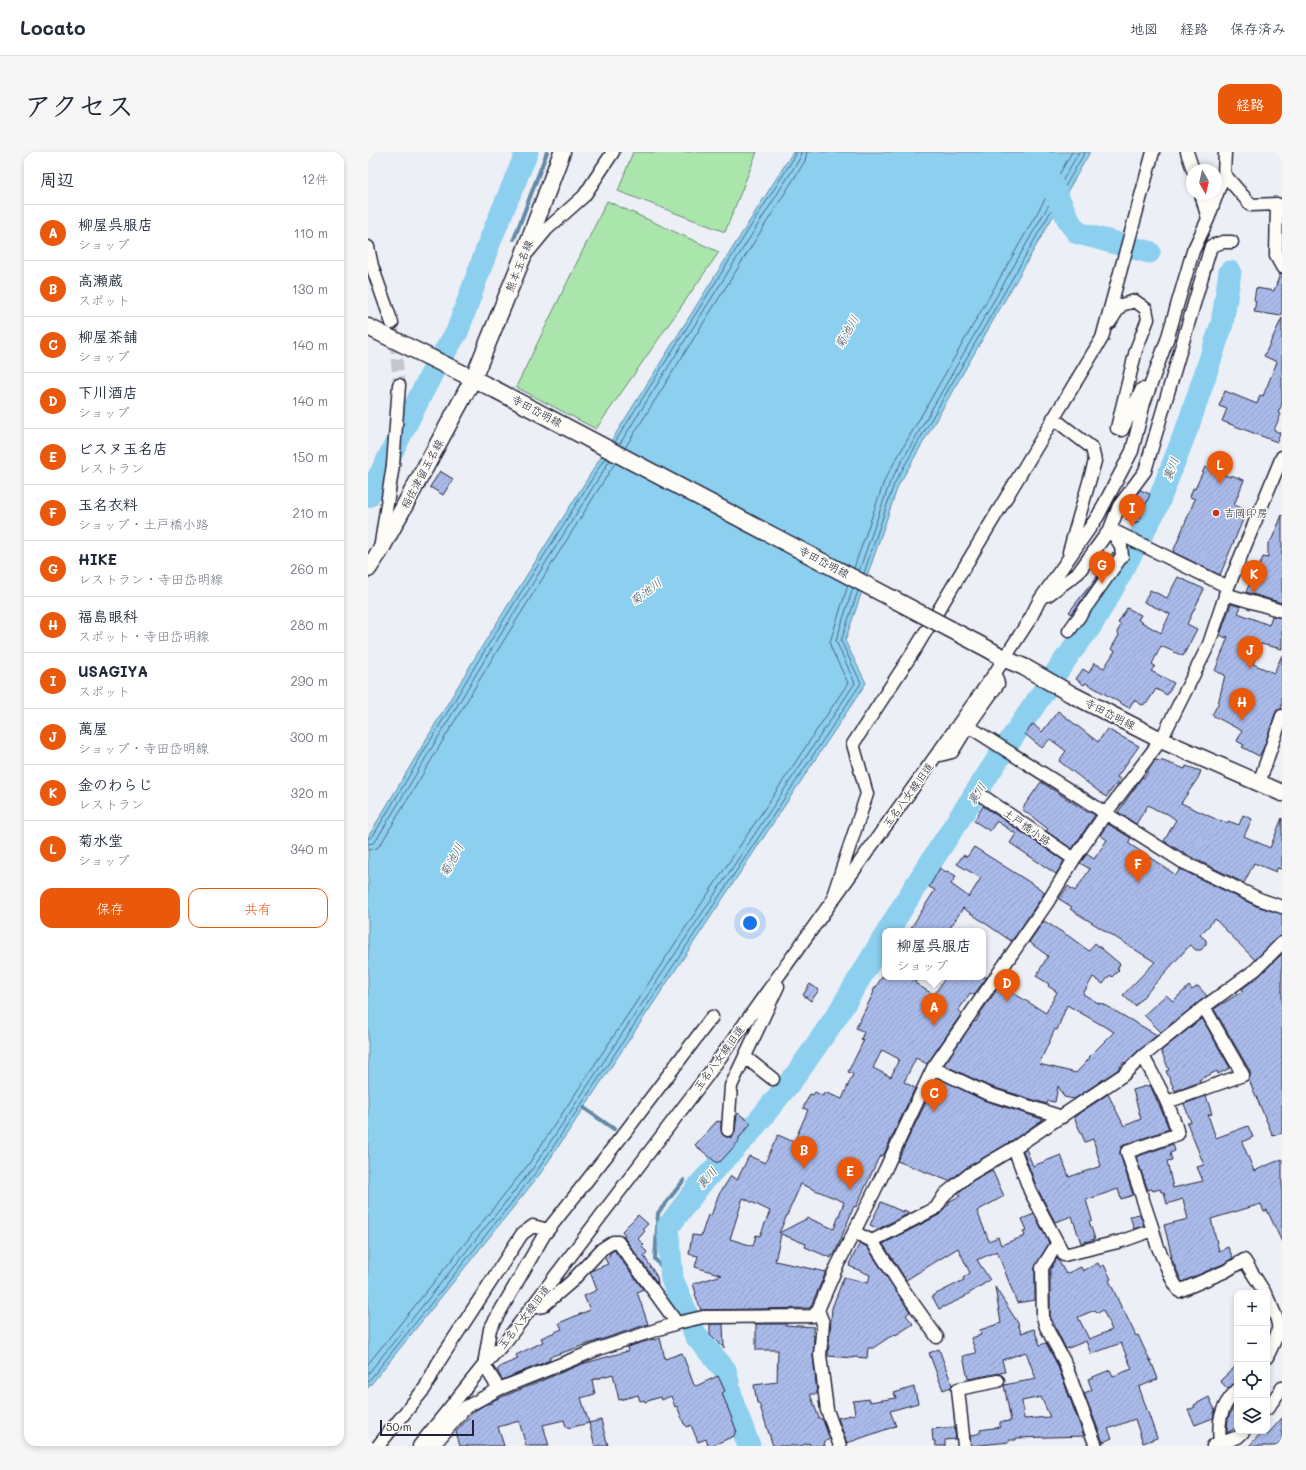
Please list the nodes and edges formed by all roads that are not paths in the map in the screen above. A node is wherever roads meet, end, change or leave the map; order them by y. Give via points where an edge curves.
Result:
1 (562, 152) edge
2 (613, 152) edge
3 (1153, 152) edge
4 (1187, 152) edge
5 (1225, 152) edge
6 (1191, 164) edge
7 (1224, 174) junction
8 (1202, 200) edge
9 (1208, 219) junction
10 (1232, 242) dead end
11 (368, 247) edge
12 (522, 259) junction
13 (1282, 267) edge
14 (392, 323) tunnel mouth
15 (368, 328) edge
16 (1103, 333) junction
17 (1167, 340) junction
18 (473, 379) junction
19 (399, 385) tunnel mouth
20 (1053, 418) junction
21 (1282, 457) edge
22 (1110, 529) junction
23 (380, 551) junction
24 (1066, 562) junction
25 (368, 569) edge
26 (1227, 590) junction
27 (1039, 601) junction
28 (1282, 611) edge
29 (1069, 631) dead end
30 (1005, 659) junction
31 (995, 673) junction
32 (1282, 716) edge
33 (968, 726) junction
34 (1161, 740) junction
35 (936, 756) junction
36 (1259, 783) junction
37 (1282, 793) edge
38 (981, 795) dead end
39 (1106, 812) junction
40 (1074, 859) junction
41 (830, 904) junction
42 (1282, 907) edge
43 (1282, 943) edge
44 (790, 960) junction
45 (1204, 1007) junction
46 (712, 1017) dead end
47 (1143, 1056) junction
48 (745, 1058) junction
49 (933, 1068) junction
50 (773, 1079) dead end
51 (1167, 1102) junction
52 (1062, 1117) junction
53 (728, 1130) dead end
54 (1014, 1148) junction
55 (548, 1230) junction
56 (1153, 1230) junction
57 (854, 1232) junction
58 (872, 1241) junction
59 (1057, 1244) junction
60 (1263, 1290) edge
61 (1270, 1302) edge
62 (531, 1308) junction
63 (818, 1310) junction
64 (678, 1323) junction
65 (937, 1337) dead end
66 (1270, 1352) edge
67 (484, 1365) junction
68 (998, 1381) dead end
69 (1282, 1388) edge
70 (499, 1389) junction
71 (1234, 1394) edge
72 (1270, 1405) edge
73 (1241, 1434) edge
74 (1217, 1445) edge
75 (378, 1446) edge
76 (419, 1446) edge
77 (433, 1446) edge
78 (840, 1446) edge
79 (964, 1446) edge
80 (1096, 1446) edge

1 - 12 main road, 熊本玉名線
2 - 12 street via 584,196 547,229
3 - 16 street
4 - 6 street
5 - 7 street
7 - 9 street
7 - 13 street via 1251,205 1277,204 1276,256
8 - 9 street
9 - 17 street via 1193,251
10 - 22 street via 1211,246 1144,471 1119,506
11 - 14 street
12 - 18 main road, 熊本玉名線
15 - 18 main road, 寺田岱明線
16 - 17 street via 1121,305 1135,301 1146,309 1148,319 1136,350 1117,428 1122,430
16 - 20 street
17 - 24 street, 玉名八女線旧道 via 1144,403 1132,451 1098,516
18 - 23 main road, 稲佐津留玉名線
18 - 30 main road, 寺田岱明線, bridge
19 - 23 street via 393,465
20 - 24 street via 1092,448 1095,461
20 - 41 street via 917,646 853,744 867,794
21 - 26 street
22 - 26 street via 1161,553
22 - 27 street via 1078,573
22 - 29 street via 1121,546 1122,556
23 - 25 main road, 稲佐津留玉名線
24 - 27 street, 玉名八女線旧道
26 - 28 street
26 - 34 street via 1209,644
27 - 30 street, 玉名八女線旧道
30 - 31 street, 玉名八女線旧道
30 - 34 main road, 寺田岱明線
31 - 33 street via 998,684
31 - 35 street, 玉名八女線旧道
32 - 36 street
33 - 35 street via 952,752
33 - 39 street
34 - 36 main road, 寺田岱明線
34 - 39 street
35 - 41 street, 玉名八女線旧道
36 - 37 main road, 寺田岱明線
38 - 40 street, 土戸橋小路
39 - 40 street
39 - 42 street via 1181,861 1259,899
40 - 49 street via 1047,904
41 - 44 street, 玉名八女線旧道
43 - 45 street via 1255,970
44 - 48 street
44 - 62 street, 玉名八女線旧道 via 707,1076
45 - 47 street
45 - 51 street via 1243,1075
46 - 55 street
47 - 51 street
47 - 52 street via 1123,1075
48 - 50 street
48 - 53 street via 731,1086
49 - 52 street via 986,1093
49 - 57 street
51 - 56 street via 1178,1134 1127,1152
52 - 54 street
54 - 58 street via 970,1174 945,1194 936,1208
54 - 59 street via 1030,1191
55 - 67 street via 490,1329
55 - 75 street via 533,1226 522,1234 438,1363 426,1388
56 - 59 street via 1122,1241 1064,1255
56 - 60 street via 1157,1245 1179,1291 1226,1271 1244,1260
57 - 58 street
57 - 63 street
58 - 65 street
59 - 80 street via 1042,1268 1043,1317 1064,1361
61 - 66 street via 1282,1321 1282,1331
62 - 64 street via 543,1306 602,1249 612,1242 618,1242
62 - 67 street, 玉名八女線旧道
63 - 64 street via 813,1316 703,1317
63 - 78 street via 823,1323 820,1354 827,1410
64 - 70 street via 601,1348
67 - 70 street
67 - 76 street, 玉名八女線旧道
68 - 79 street via 958,1389
69 - 72 street
70 - 77 street via 466,1407
71 - 74 street via 1224,1407 1218,1424
73 - 74 street

